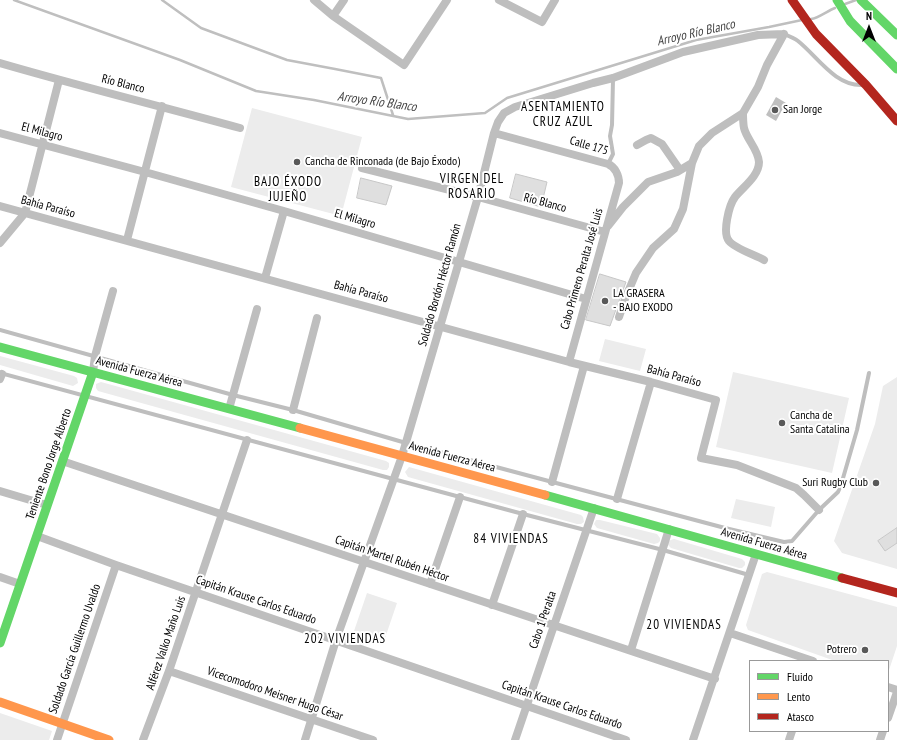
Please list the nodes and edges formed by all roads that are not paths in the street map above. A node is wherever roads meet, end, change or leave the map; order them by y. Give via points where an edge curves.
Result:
1 (314, 0) edge
2 (344, 0) edge
3 (447, 0) edge
4 (499, 0) edge
5 (555, 0) edge
6 (792, 0) edge
7 (837, 0) edge
8 (841, 0) edge
9 (863, 2) edge
10 (850, 14) junction
11 (333, 16) junction
12 (784, 34) junction
13 (897, 35) edge
14 (881, 39) dead end
15 (0, 62) edge
16 (897, 69) edge
17 (613, 78) junction
18 (60, 80) junction
19 (866, 85) junction
20 (162, 106) junction
21 (743, 112) junction
22 (897, 121) edge
23 (240, 128) dead end
24 (0, 133) edge
25 (494, 133) junction
26 (43, 145) junction
27 (637, 145) dead end
28 (692, 163) junction
29 (608, 164) junction
30 (362, 168) dead end
31 (680, 170) junction
32 (145, 172) junction
33 (619, 183) joint
34 (478, 197) junction
35 (0, 206) edge
36 (284, 211) junction
37 (25, 213) junction
38 (605, 230) junction
39 (127, 240) junction
40 (0, 242) edge
41 (764, 260) dead end
42 (460, 262) junction
43 (265, 278) junction
44 (112, 291) dead end
45 (586, 299) junction
46 (257, 309) dead end
47 (619, 317) dead end
48 (317, 318) dead end
49 (441, 326) junction
50 (0, 330) edge
51 (0, 347) edge
52 (95, 356) junction
53 (569, 362) junction
54 (584, 366) junction
55 (93, 372) junction
56 (869, 373) dead end
57 (1, 375) edge
58 (651, 382) junction
59 (85, 395) junction
60 (233, 395) junction
61 (229, 409) junction
62 (293, 410) junction
63 (247, 440) junction
64 (406, 443) junction
65 (402, 456) junction
66 (62, 461) junction
67 (395, 479) junction
68 (552, 482) junction
69 (0, 491) edge
70 (460, 497) junction
71 (617, 499) junction
72 (47, 505) junction
73 (594, 508) junction
74 (818, 510) junction
75 (222, 514) junction
76 (523, 514) junction
77 (669, 529) junction
78 (586, 531) junction
79 (37, 536) junction
80 (663, 550) junction
81 (756, 554) junction
82 (364, 562) junction
83 (116, 565) junction
84 (749, 575) junction
85 (0, 577) edge
86 (20, 584) junction
87 (430, 584) junction
88 (196, 592) junction
89 (897, 593) edge
90 (492, 605) junction
91 (554, 625) junction
92 (730, 633) junction
93 (336, 640) junction
94 (0, 643) edge
95 (631, 650) junction
96 (809, 660) edge
97 (169, 671) junction
98 (715, 679) junction
99 (897, 691) edge
100 (0, 702) edge
101 (526, 706) junction
102 (889, 715) edge
103 (312, 719) junction
104 (62, 724) junction
105 (603, 736) edge
106 (57, 740) edge
107 (109, 740) edge
108 (143, 740) edge
109 (305, 740) edge
110 (373, 740) edge
111 (515, 740) edge
112 (626, 740) edge
113 (693, 740) edge

1 - 11 street
2 - 11 street
3 - 11 street via 404,64
4 - 5 street via 542,22
6 - 19 main road via 816,34
7 - 10 main road
8 - 10 main road
9 - 13 main road
10 - 14 main road
10 - 16 main road
12 - 17 street, Soldado Bordón Héctor Ramón via 758,35 683,52
12 - 19 lane via 797,40 836,76 855,85
12 - 21 street
15 - 18 street, Río Blanco
17 - 25 street, Soldado Bordón Héctor Ramón via 515,107 504,113
17 - 29 lane via 610,136 613,154
18 - 20 street, Río Blanco
18 - 26 street
19 - 22 main road
20 - 23 street, Río Blanco
20 - 32 street
21 - 28 street via 699,146
21 - 41 street via 744,129 757,152 759,162 756,173 734,198 725,232 728,241 733,245
24 - 26 street, El Milagro
25 - 29 street, Calle 175
25 - 34 street, Soldado Bordón Héctor Ramón
26 - 32 street, El Milagro
26 - 37 street
27 - 31 street via 652,138 662,144
28 - 31 street
28 - 47 street via 683,208 674,229 653,248 636,273
29 - 33 street, Calle 175 via 613,166
30 - 34 street, Río Blanco
31 - 38 street via 648,182
32 - 36 street, El Milagro
32 - 39 street
33 - 38 street, Cabo Primero Peralta José Luis
34 - 38 street, Río Blanco
34 - 42 street, Soldado Bordón Héctor Ramón
35 - 37 street, Bahía Paraíso
36 - 42 street, El Milagro
36 - 43 street
37 - 39 street, Bahía Paraíso
37 - 40 street
38 - 45 street, Cabo Primero Peralta José Luis
39 - 43 street, Bahía Paraíso
42 - 45 street, El Milagro
42 - 49 street, Soldado Bordón Héctor Ramón
43 - 49 street, Bahía Paraíso
44 - 52 street, Teniente Bono Jorge Alberto
45 - 53 street, Cabo Primero Peralta José Luis
46 - 60 street
48 - 62 street
49 - 53 street, Bahía Paraíso
49 - 64 street, Soldado Bordón Héctor Ramón
50 - 52 lane
51 - 55 main road, Avenida Fuerza Aérea
52 - 55 street, Teniente Bono Jorge Alberto
52 - 60 lane
53 - 54 street, Bahía Paraíso
54 - 58 street, Bahía Paraíso
54 - 68 street
55 - 59 main road, Teniente Bono Jorge Alberto
55 - 61 main road, Avenida Fuerza Aérea
56 - 74 lane via 857,430 841,485 830,500
57 - 59 lane
58 - 71 street
58 - 74 street, Bahía Paraíso via 716,400 701,458 737,466 796,488
59 - 63 lane
59 - 66 main road, Teniente Bono Jorge Alberto
60 - 61 street
60 - 62 lane
61 - 65 main road, Avenida Fuerza Aérea
62 - 64 lane
63 - 67 lane
63 - 75 street, Alférez Valko Maño Luis
64 - 65 street, Soldado Bordón Héctor Ramón
64 - 68 lane
65 - 67 street, Soldado Bordón Héctor Ramón
65 - 73 main road, Avenida Fuerza Aérea
66 - 72 main road, Teniente Bono Jorge Alberto
66 - 75 street, Capitán Martel Rubén Héctor
67 - 70 lane
67 - 82 street, Soldado Bordón Héctor Ramón
68 - 71 lane
69 - 72 street
70 - 76 lane
70 - 87 street
71 - 74 lane via 784,542 792,541
72 - 79 main road, Teniente Bono Jorge Alberto
73 - 77 main road, Avenida Fuerza Aérea
73 - 78 street, Cabo 1 Peralta
75 - 82 street, Capitán Martel Rubén Héctor
75 - 88 street, Alférez Valko Maño Luis
76 - 78 lane
76 - 90 street
77 - 80 street
77 - 81 main road, Avenida Fuerza Aérea
78 - 80 lane
78 - 91 street, Cabo 1 Peralta
79 - 83 street, Capitán Krause Carlos Eduardo
79 - 86 main road, Teniente Bono Jorge Alberto
80 - 84 lane
80 - 95 street
81 - 84 street
81 - 89 main road, Avenida Fuerza Aérea
82 - 87 street, Capitán Martel Rubén Héctor
82 - 93 street, Soldado Bordón Héctor Ramón
83 - 88 street, Capitán Krause Carlos Eduardo
83 - 104 street, Soldado García Guillermo Uvaldo
84 - 92 street
85 - 86 street
86 - 94 main road, Teniente Bono Jorge Alberto
87 - 90 street, Capitán Martel Rubén Héctor
88 - 93 street, Capitán Krause Carlos Eduardo
88 - 97 street, Alférez Valko Maño Luis
90 - 91 street, Capitán Martel Rubén Héctor
91 - 95 street, Capitán Martel Rubén Héctor
91 - 101 street, Cabo 1 Peralta
92 - 96 street
92 - 98 street
93 - 101 street, Capitán Krause Carlos Eduardo
93 - 103 street, Soldado Bordón Héctor Ramón
95 - 98 street, Capitán Martel Rubén Héctor
97 - 103 street, Vicecomodoro Meisner Hugo César
97 - 108 street, Alférez Valko Maño Luis
98 - 113 street
99 - 102 street
100 - 104 main road
101 - 105 street, Capitán Krause Carlos Eduardo
101 - 111 street, Cabo 1 Peralta
103 - 109 street, Soldado Bordón Héctor Ramón
103 - 110 street, Vicecomodoro Meisner Hugo César
104 - 106 street, Soldado García Guillermo Uvaldo
104 - 107 main road
105 - 112 street, Capitán Krause Carlos Eduardo

